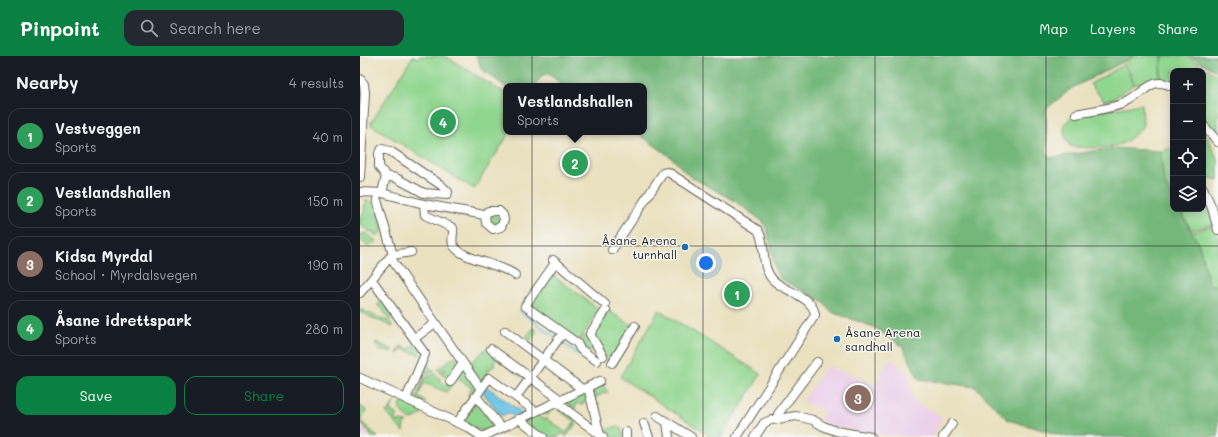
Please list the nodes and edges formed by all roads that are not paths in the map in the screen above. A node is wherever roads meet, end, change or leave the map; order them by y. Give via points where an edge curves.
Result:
1 (360, 79) edge
2 (1170, 86) edge
3 (1076, 114) dead end
4 (1206, 128) edge
5 (1218, 142) edge
6 (386, 176) junction
7 (360, 177) edge
8 (360, 192) edge
9 (382, 193) junction
10 (1206, 195) edge
11 (377, 200) dead end
12 (424, 204) junction
13 (485, 215) dead end
14 (1218, 230) edge
15 (612, 250) dead end
16 (411, 252) dead end
17 (393, 256) junction
18 (515, 275) dead end
19 (372, 280) junction
20 (360, 293) edge
21 (435, 323) junction
22 (635, 326) dead end
23 (505, 332) dead end
24 (562, 335) junction
25 (414, 338) junction
26 (491, 349) dead end
27 (543, 360) junction
28 (817, 362) dead end
29 (463, 363) junction
30 (612, 363) dead end
31 (360, 378) edge
32 (530, 378) junction
33 (600, 381) dead end
34 (450, 382) dead end
35 (585, 388) junction
36 (479, 392) junction
37 (516, 397) junction
38 (406, 399) junction
39 (558, 401) junction
40 (535, 411) junction
41 (657, 416) dead end
42 (778, 418) junction
43 (519, 419) junction
44 (667, 422) junction
45 (457, 423) junction
46 (644, 423) dead end
47 (952, 424) dead end
48 (501, 428) junction
49 (485, 436) edge
50 (602, 436) edge
51 (543, 437) edge
52 (649, 437) edge
53 (669, 437) edge
54 (691, 437) edge
55 (737, 437) edge
56 (754, 437) edge
57 (871, 437) edge
58 (943, 437) edge

1 - 7 street via 364,84 365,93
2 - 3 street via 1162,82 1151,84 1127,102
4 - 5 street
6 - 6 street via 396,178 424,193 443,196 448,192 390,151 382,149 379,150 379,167
6 - 9 street
8 - 9 street
9 - 12 street
10 - 14 street
11 - 17 street
12 - 13 street
12 - 18 street via 425,215 453,228 452,240 455,248
15 - 55 street via 663,173 668,172 758,230 764,246 764,260 773,281 808,302 814,309 815,315
16 - 17 street
17 - 19 street
17 - 21 street
19 - 20 street
19 - 25 street
21 - 25 street
21 - 29 street
22 - 30 street
23 - 27 street
24 - 24 street via 525,306 554,261 573,275 605,307 590,334 600,359 580,349 577,343
24 - 27 street
25 - 38 street via 425,354
26 - 32 street
27 - 32 street
27 - 35 street
28 - 42 street via 778,414
29 - 34 street
29 - 36 street
31 - 38 street
32 - 37 street
32 - 39 street
33 - 35 street
35 - 39 street
35 - 50 street
36 - 37 street via 489,378
36 - 45 street
36 - 48 street
37 - 40 street
38 - 45 street
39 - 40 street
39 - 50 street
40 - 43 street
41 - 44 street
42 - 56 street via 764,423
42 - 57 street via 805,417 836,431
43 - 48 street
43 - 51 street
44 - 53 street
44 - 54 street
45 - 49 street
46 - 52 street
47 - 58 street
48 - 49 street

